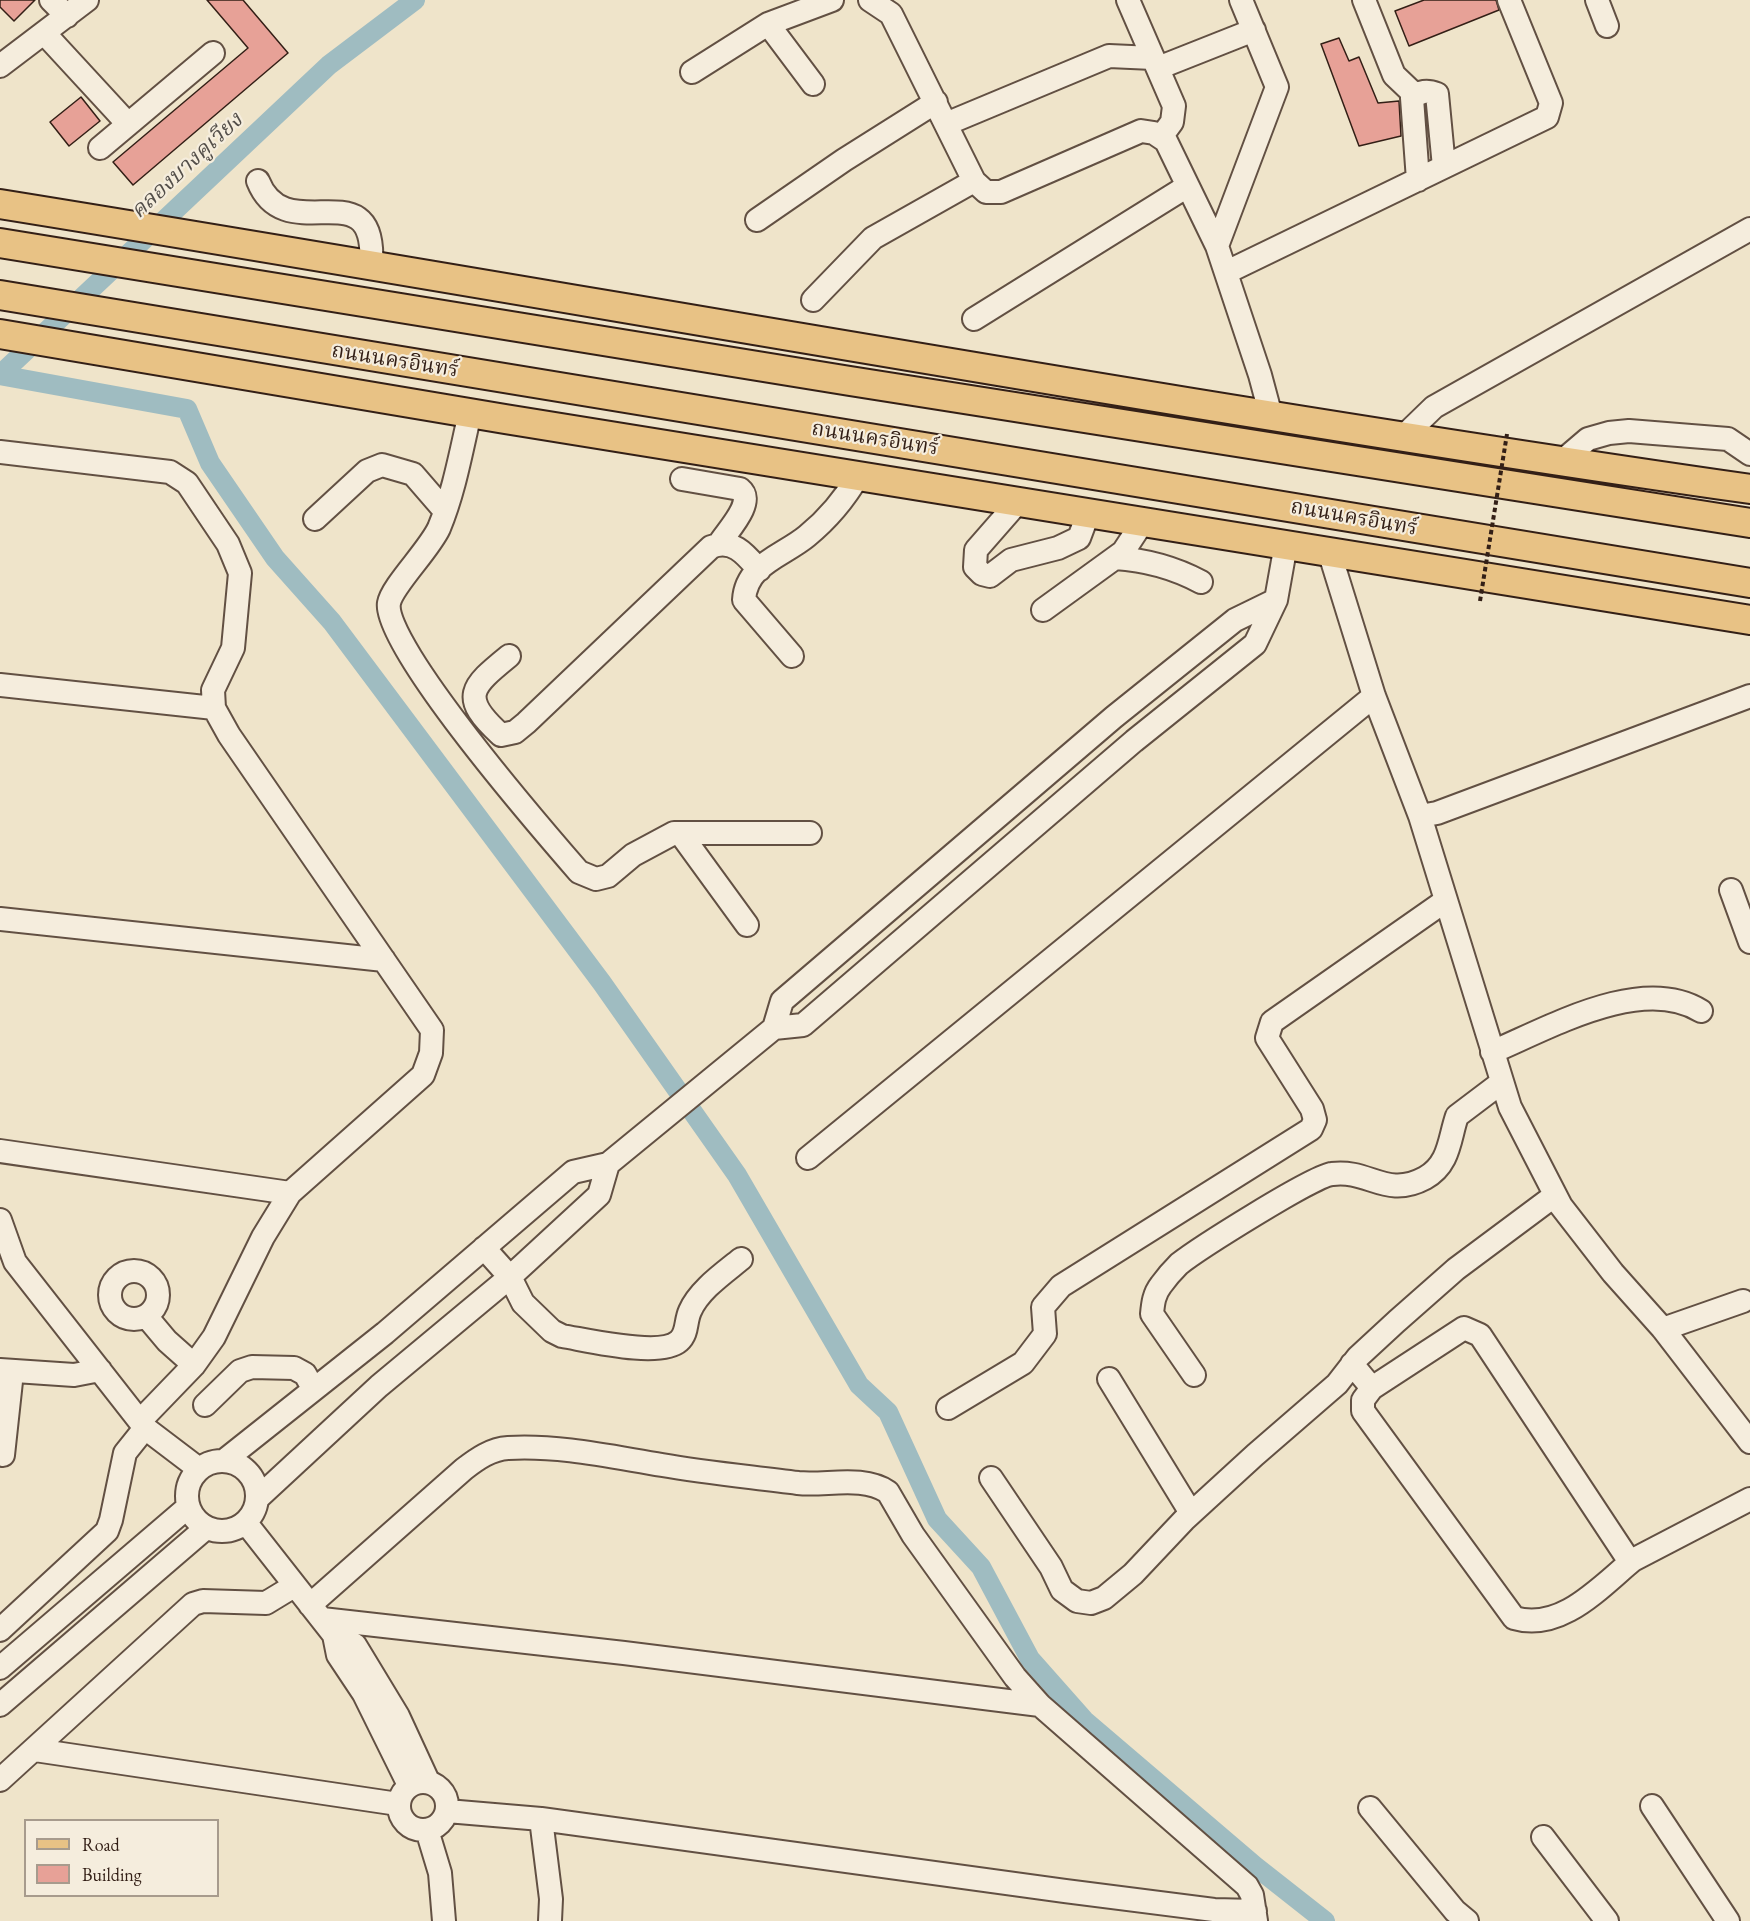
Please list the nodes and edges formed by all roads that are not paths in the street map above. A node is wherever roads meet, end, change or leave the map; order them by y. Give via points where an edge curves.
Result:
1 (87, 0) edge
2 (832, 0) edge
3 (870, 0) edge
4 (1128, 0) edge
5 (1241, 0) edge
6 (1509, 0) edge
7 (1597, 0) edge
8 (1367, 1) edge
9 (59, 8) edge
10 (768, 24) junction
11 (1606, 26) dead end
12 (1254, 30) junction
13 (45, 34) junction
14 (213, 53) dead end
15 (1156, 63) junction
16 (0, 66) edge
17 (692, 72) dead end
18 (813, 84) dead end
19 (1415, 95) junction
20 (936, 102) junction
21 (128, 124) junction
22 (946, 124) junction
23 (1161, 137) junction
24 (100, 148) dead end
25 (1444, 167) junction
26 (1418, 180) junction
27 (258, 181) dead end
28 (974, 181) junction
29 (1186, 187) junction
30 (0, 204) edge
31 (757, 220) dead end
32 (1750, 229) edge
33 (13, 245) edge
34 (1217, 246) junction
35 (371, 266) junction
36 (1227, 272) junction
37 (4, 296) edge
38 (813, 300) dead end
39 (974, 319) dead end
40 (0, 334) edge
41 (1033, 378) junction
42 (850, 381) junction
43 (470, 414) junction
44 (1271, 416) junction
45 (1403, 437) junction
46 (0, 453) edge
47 (1750, 454) edge
48 (998, 459) junction
49 (1561, 462) junction
50 (858, 476) junction
51 (682, 479) dead end
52 (1750, 489) edge
53 (1018, 502) junction
54 (444, 511) junction
55 (1088, 514) junction
56 (315, 519) dead end
57 (1142, 523) junction
58 (1750, 523) edge
59 (1207, 534) junction
60 (719, 544) junction
61 (1286, 544) junction
62 (1329, 550) junction
63 (1115, 558) junction
64 (759, 570) junction
65 (1201, 582) dead end
66 (1750, 583) edge
67 (1276, 600) junction
68 (1043, 610) dead end
69 (1750, 620) edge
70 (1191, 655) junction
71 (509, 656) dead end
72 (792, 656) dead end
73 (1210, 680) junction
74 (0, 685) edge
75 (1374, 696) junction
76 (1750, 696) edge
77 (214, 708) junction
78 (1114, 717) junction
79 (1134, 741) junction
80 (1420, 816) junction
81 (680, 833) junction
82 (810, 833) dead end
83 (1731, 890) dead end
84 (902, 898) junction
85 (1445, 901) junction
86 (0, 919) edge
87 (923, 922) junction
88 (747, 925) dead end
89 (1750, 942) edge
90 (384, 960) junction
91 (1701, 1011) dead end
92 (774, 1028) junction
93 (1492, 1052) junction
94 (1502, 1082) junction
95 (0, 1150) edge
96 (808, 1158) dead end
97 (608, 1164) junction
98 (290, 1193) junction
99 (1554, 1196) junction
100 (0, 1220) edge
101 (484, 1248) junction
102 (741, 1259) dead end
103 (510, 1277) junction
104 (1743, 1301) dead end
105 (146, 1316) dead end
106 (1663, 1329) junction
107 (354, 1356) junction
108 (1353, 1364) junction
109 (194, 1365) junction
110 (100, 1370) junction
111 (6, 1371) edge
112 (1194, 1375) dead end
113 (1109, 1379) dead end
114 (379, 1386) junction
115 (313, 1388) junction
116 (1372, 1388) junction
117 (205, 1405) dead end
118 (948, 1408) dead end
119 (142, 1425) junction
120 (1750, 1442) edge
121 (3, 1455) dead end
122 (225, 1460) junction
123 (199, 1469) junction
124 (991, 1478) dead end
125 (258, 1498) junction
126 (1750, 1499) edge
127 (188, 1507) junction
128 (1191, 1513) junction
129 (246, 1523) junction
130 (206, 1528) junction
131 (1633, 1560) junction
132 (294, 1586) junction
133 (322, 1620) junction
134 (0, 1630) edge
135 (0, 1668) edge
136 (3, 1696) edge
137 (1040, 1705) junction
138 (35, 1750) junction
139 (0, 1780) edge
140 (418, 1783) junction
141 (398, 1804) junction
142 (1652, 1806) dead end
143 (1370, 1808) dead end
144 (447, 1811) junction
145 (542, 1819) junction
146 (427, 1830) junction
147 (1543, 1837) dead end
148 (1255, 1916) edge
149 (444, 1921) edge
150 (549, 1921) edge
151 (1467, 1921) edge
152 (1606, 1921) edge
153 (1728, 1921) edge

1 - 9 street
2 - 10 street
3 - 20 street via 891,14
4 - 15 street
5 - 12 street
6 - 25 street via 1551,103 1550,111 1541,120
7 - 11 street
8 - 19 street via 1394,75
9 - 13 street
10 - 17 street
10 - 18 street
12 - 15 street
12 - 34 street via 1276,83 1276,93
13 - 16 street
13 - 21 street
14 - 21 street
15 - 22 street via 1109,56
15 - 23 street via 1175,110
19 - 25 street via 1430,91 1437,94
19 - 26 street via 1412,98
20 - 22 street
20 - 31 street
21 - 24 street
22 - 28 street
23 - 28 street via 1141,131 996,194 986,192
23 - 29 street
25 - 26 street
26 - 36 street
27 - 35 street via 264,196 280,207 359,217 373,243
28 - 38 street via 873,238
29 - 34 street
29 - 39 street
30 - 35 main road
32 - 45 street via 1434,407
33 - 42 main road
34 - 36 street
35 - 41 main road
36 - 44 street
37 - 48 main road, ถนนนครอินทร์
40 - 43 main road, ถนนนครอินทร์
41 - 42 main road
41 - 44 main road
42 - 58 main road
43 - 50 main road, ถนนนครอินทร์
43 - 54 street
44 - 45 main road
45 - 49 main road
46 - 77 street via 170,472 187,483 228,544 240,573 233,648 213,690
47 - 49 street via 1728,439 1629,432 1588,439
48 - 59 main road
48 - 66 main road, ถนนนครอินทร์
49 - 52 main road
50 - 53 main road, ถนนนครอินทร์
50 - 64 street via 841,505 805,538 768,559
51 - 60 street via 745,493 743,509
53 - 55 main road, ถนนนครอินทร์
53 - 55 street via 976,550 975,567 982,574 990,576 1011,560 1058,548 1079,538
54 - 56 street via 413,474 382,465 367,471
54 - 81 street via 428,546 391,596 388,606 393,627 432,689 503,786 587,878 608,876 633,855 662,838
55 - 57 main road, ถนนนครอินทร์
57 - 59 main road, ถนนนครอินทร์
57 - 63 street
59 - 61 main road, ถนนนครอินทร์
60 - 64 street via 736,547
60 - 71 street via 711,547 515,732 501,735 481,712 473,692 479,680
61 - 62 main road, ถนนนครอินทร์
61 - 67 street
62 - 69 main road, ถนนนครอินทร์
62 - 75 street
63 - 65 street via 1169,567
63 - 68 street
64 - 72 street via 745,590 744,600
67 - 70 street via 1235,620
67 - 73 street via 1255,644
70 - 73 street
70 - 78 street
73 - 79 street
74 - 77 street
75 - 80 street
75 - 96 street
76 - 80 street
77 - 90 street
78 - 79 street
78 - 84 street
79 - 87 street
80 - 85 street
81 - 82 street
81 - 88 street
83 - 89 street
84 - 87 street
84 - 92 street via 782,1001
85 - 93 street
85 - 118 street via 1272,1022 1267,1038 1312,1110 1315,1120 1311,1129 1061,1286 1043,1307 1045,1334 1023,1363
86 - 90 street
87 - 92 street via 803,1025
90 - 98 street via 432,1030 431,1053 423,1075
91 - 93 street via 1674,999 1632,999 1586,1013
92 - 97 street
93 - 94 street
94 - 99 street via 1510,1107
94 - 112 street via 1457,1116 1446,1157 1425,1178 1404,1186 1386,1186 1349,1174 1330,1174 1276,1202 1180,1264 1156,1292 1152,1314
95 - 98 street
97 - 101 street via 573,1172
97 - 103 street via 599,1195
98 - 109 street via 214,1337
99 - 106 street via 1613,1273
99 - 108 street via 1456,1269
100 - 110 street via 15,1262
101 - 103 street
101 - 107 street
102 - 103 street via 709,1286 690,1310 685,1333 669,1347 630,1347 562,1336 523,1303
103 - 114 street
104 - 106 street
105 - 109 street
106 - 120 street
107 - 114 street
107 - 115 street
108 - 116 street
108 - 128 street via 1337,1384
109 - 119 street
110 - 111 street via 74,1375
110 - 119 street
111 - 121 street
113 - 128 street
114 - 125 street
115 - 117 street via 305,1374 294,1368 252,1367 240,1371
115 - 122 street
116 - 131 street via 1464,1328 1474,1330 1626,1556
116 - 131 street via 1363,1400 1364,1411 1514,1618 1550,1620 1579,1605
119 - 123 street
119 - 134 street via 125,1453 106,1531
122 - 123 street
122 - 125 street via 249,1473
123 - 127 street via 186,1493
124 - 128 street via 1051,1567 1062,1590 1077,1601 1090,1603 1104,1598 1133,1574
125 - 129 street
126 - 131 street
127 - 130 street
127 - 135 street
129 - 130 street via 220,1532
129 - 132 street
130 - 136 street
132 - 133 street
132 - 138 street via 266,1603 194,1604
133 - 137 street
133 - 137 street via 464,1470 484,1455 506,1448 558,1449 803,1483 866,1484 888,1492 913,1535 1015,1677
133 - 140 street via 338,1655
137 - 148 street via 1247,1886
138 - 139 street
138 - 141 street
140 - 141 street via 402,1792
140 - 144 street via 444,1792
141 - 146 street via 402,1819 409,1826
142 - 153 street
143 - 151 street
144 - 145 street
144 - 146 street via 443,1820
145 - 148 street
145 - 150 street via 551,1899
146 - 149 street via 440,1873
147 - 152 street

